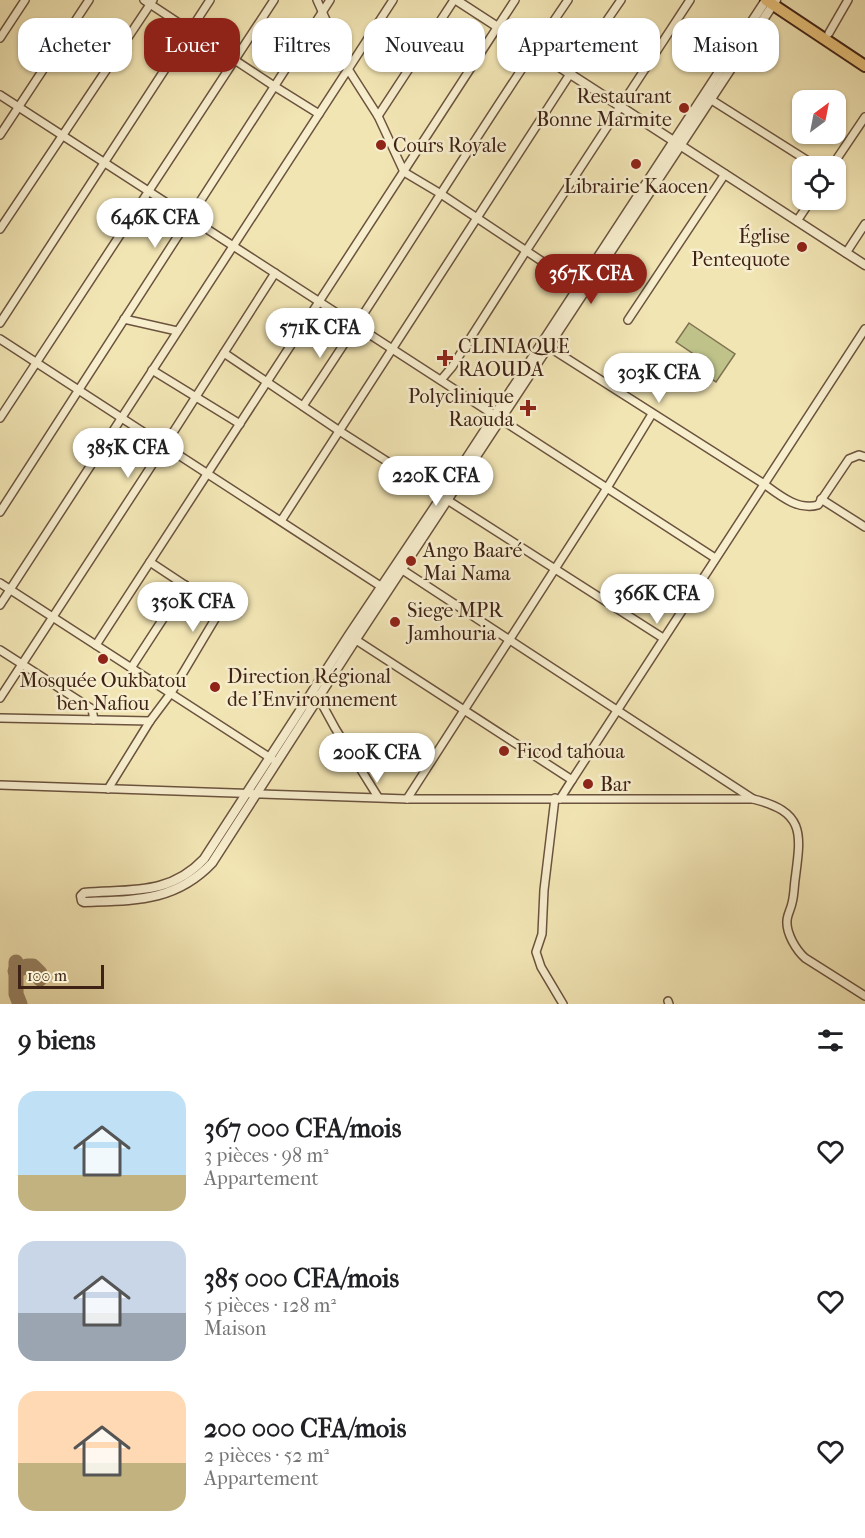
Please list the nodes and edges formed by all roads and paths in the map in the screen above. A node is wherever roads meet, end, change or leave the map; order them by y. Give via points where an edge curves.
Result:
1 (25, 0) edge
2 (89, 0) edge
3 (210, 0) edge
4 (273, 0) edge
5 (317, 0) edge
6 (330, 0) edge
7 (393, 0) edge
8 (455, 0) edge
9 (515, 0) edge
10 (568, 0) edge
11 (621, 0) edge
12 (690, 0) edge
13 (848, 0) edge
14 (149, 1) edge
15 (771, 1) edge
16 (322, 12) junction
17 (173, 18) edge
18 (198, 18) edge
19 (325, 18) edge
20 (503, 18) edge
21 (555, 18) edge
22 (497, 27) joint
23 (829, 33) junction
24 (0, 38) edge
25 (240, 52) edge
26 (865, 58) edge
27 (240, 63) edge
28 (352, 63) edge
29 (865, 66) edge
30 (163, 72) edge
31 (227, 72) edge
32 (346, 72) edge
33 (350, 72) edge
34 (519, 72) edge
35 (567, 72) edge
36 (570, 74) junction
37 (274, 86) junction
38 (0, 96) edge
39 (710, 99) junction
40 (18, 107) junction
41 (621, 107) junction
42 (319, 114) junction
43 (378, 116) junction
44 (865, 117) edge
45 (0, 135) edge
46 (61, 135) junction
47 (677, 143) junction
48 (800, 156) edge
49 (839, 156) edge
50 (104, 163) junction
51 (404, 172) junction
52 (725, 174) junction
53 (148, 192) junction
54 (441, 194) junction
55 (804, 210) edge
56 (189, 218) junction
57 (477, 218) junction
58 (797, 221) junction
59 (865, 224) edge
60 (0, 229) edge
61 (233, 246) junction
62 (526, 251) junction
63 (846, 253) junction
64 (865, 265) edge
65 (275, 273) junction
66 (582, 288) junction
67 (319, 302) junction
68 (124, 319) junction
69 (628, 320) dead end
70 (0, 323) edge
71 (357, 326) junction
72 (865, 329) edge
73 (177, 332) junction
74 (0, 339) edge
75 (545, 345) junction
76 (393, 350) junction
77 (224, 353) junction
78 (37, 363) junction
79 (152, 370) junction
80 (267, 381) junction
81 (441, 381) junction
82 (79, 390) junction
83 (196, 397) junction
84 (303, 406) junction
85 (652, 414) junction
86 (122, 417) junction
87 (498, 417) junction
88 (0, 418) edge
89 (240, 424) junction
90 (341, 432) junction
91 (165, 445) junction
92 (865, 456) edge
93 (208, 473) junction
94 (764, 484) junction
95 (607, 488) junction
96 (445, 498) junction
97 (821, 499) junction
98 (0, 512) edge
99 (282, 521) junction
100 (865, 527) edge
101 (716, 558) junction
102 (150, 562) junction
103 (399, 568) junction
104 (555, 569) junction
105 (0, 583) edge
106 (185, 585) junction
107 (385, 588) junction
108 (10, 589) junction
109 (0, 605) edge
110 (52, 617) junction
111 (352, 637) junction
112 (663, 638) junction
113 (509, 639) junction
114 (96, 645) junction
115 (0, 650) edge
116 (22, 664) junction
117 (131, 668) junction
118 (171, 693) junction
119 (316, 694) junction
120 (0, 698) edge
121 (465, 709) junction
122 (617, 710) junction
123 (0, 718) edge
124 (94, 720) junction
125 (150, 721) junction
126 (273, 760) junction
127 (572, 780) junction
128 (0, 785) edge
129 (108, 789) junction
130 (247, 794) junction
131 (257, 794) junction
132 (378, 797) junction
133 (407, 799) junction
134 (558, 799) junction
135 (753, 799) junction
136 (865, 996) edge
137 (563, 1004) edge

1 - 24 street
2 - 40 street
3 - 18 street
4 - 25 street
5 - 16 street
6 - 16 street
7 - 28 street
8 - 22 street
8 - 43 street
9 - 20 street
10 - 21 street
11 - 36 street
12 - 41 street
13 - 23 street
14 - 17 street
14 - 46 street
15 - 23 main road
15 - 29 main road
15 - 39 street
15 - 47 street
16 - 19 street
16 - 37 street
22 - 51 street
23 - 26 main road
27 - 37 street
30 - 50 street
31 - 53 street
32 - 42 street
33 - 43 street
34 - 54 street
35 - 36 street
36 - 41 street
36 - 57 street
37 - 42 street
37 - 56 street
38 - 40 street
39 - 47 street
39 - 48 street
40 - 45 street
40 - 46 street
41 - 47 street
41 - 62 street
42 - 61 street
43 - 51 street
44 - 49 street
46 - 50 street
46 - 60 street
47 - 52 street
47 - 66 street
50 - 53 street
50 - 70 street
51 - 54 street
51 - 67 street
52 - 58 street
52 - 69 street
53 - 56 street
53 - 78 street
54 - 57 street
54 - 71 street
55 - 58 street
56 - 61 street
56 - 68 street
57 - 62 street
57 - 76 street
58 - 63 street
59 - 63 street
61 - 65 street
61 - 73 street
62 - 66 street
62 - 81 street
63 - 64 street
65 - 67 street
65 - 77 street
66 - 75 street
67 - 71 street
67 - 80 street
68 - 73 street
68 - 82 street
71 - 76 street
71 - 84 street
72 - 94 street
73 - 79 street
74 - 78 street
75 - 85 street
75 - 87 street
76 - 81 street
76 - 90 street
77 - 80 street
77 - 83 street
78 - 82 street
78 - 88 street
79 - 83 street
79 - 86 street
80 - 84 street
80 - 89 street
81 - 87 street
82 - 86 street
82 - 98 street
83 - 89 street
83 - 91 street
84 - 90 street
85 - 94 street
85 - 95 street
86 - 91 street
86 - 108 street
87 - 95 street
87 - 96 street
89 - 93 street
90 - 96 street
90 - 99 street
91 - 93 street
91 - 110 street
92 - 97 street via 849,459
93 - 99 street
93 - 102 street
94 - 97 street via 799,505 818,505
94 - 101 street
95 - 101 street
95 - 104 street
96 - 103 street
96 - 104 street
97 - 100 street
99 - 107 street
101 - 112 street
102 - 106 street
102 - 114 street
103 - 107 street
103 - 113 street
104 - 112 street
104 - 113 street
105 - 108 street
106 - 117 street
106 - 118 street via 221,609
107 - 111 street
108 - 109 street
108 - 110 street
110 - 114 street
110 - 116 street
111 - 119 street
111 - 121 street
112 - 122 street
113 - 121 street
113 - 122 street
114 - 117 street
115 - 116 street
116 - 120 street
116 - 124 street via 92,709
117 - 118 street
118 - 125 street
118 - 126 street
119 - 126 street
119 - 132 street
121 - 127 street
121 - 133 street
122 - 127 street
122 - 135 street
123 - 124 street
124 - 125 street
125 - 129 street
126 - 130 street
126 - 131 street
127 - 134 street
128 - 129 street
129 - 130 street
130 - 131 street
130 - 131 street via 204,859 186,876 156,887 84,893 81,899 138,900 160,896 192,881 212,863
131 - 132 street
132 - 133 street
133 - 134 street
134 - 135 street
134 - 137 street via 544,890 542,934 536,952
135 - 136 street via 781,809 799,831 798,863 786,921 798,951

